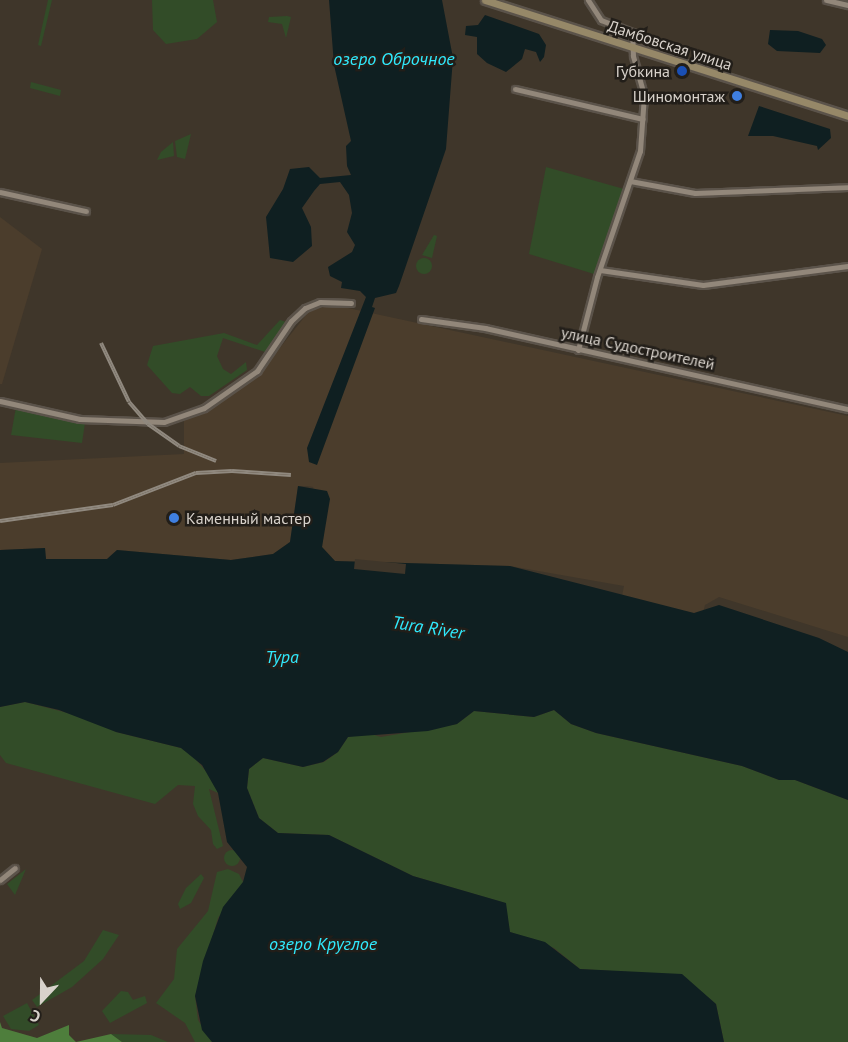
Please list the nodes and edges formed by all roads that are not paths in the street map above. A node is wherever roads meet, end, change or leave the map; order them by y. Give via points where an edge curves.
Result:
1 (485, 0) edge
2 (588, 0) edge
3 (826, 0) edge
4 (848, 5) edge
5 (632, 47) junction
6 (515, 89) dead end
7 (848, 116) edge
8 (643, 120) junction
9 (630, 181) junction
10 (848, 187) edge
11 (0, 192) edge
12 (86, 211) dead end
13 (848, 266) edge
14 (600, 270) junction
15 (351, 303) dead end
16 (421, 319) dead end
17 (578, 350) junction
18 (0, 400) edge
19 (848, 409) edge
20 (15, 868) dead end
21 (0, 880) edge

1 - 5 main road, Дамбовская улица
2 - 5 street via 601,20 630,30
3 - 4 street
5 - 7 main road, Дамбовская улица
5 - 8 street via 643,86
6 - 8 street
8 - 9 street
9 - 10 street via 695,193
9 - 14 street
11 - 12 street
13 - 14 street via 703,285
14 - 17 street
15 - 18 street via 320,302 305,308 291,321 257,371 204,408 164,422 80,419
16 - 17 street, улица Судостроителей
17 - 19 street, улица Судостроителей
20 - 21 street

